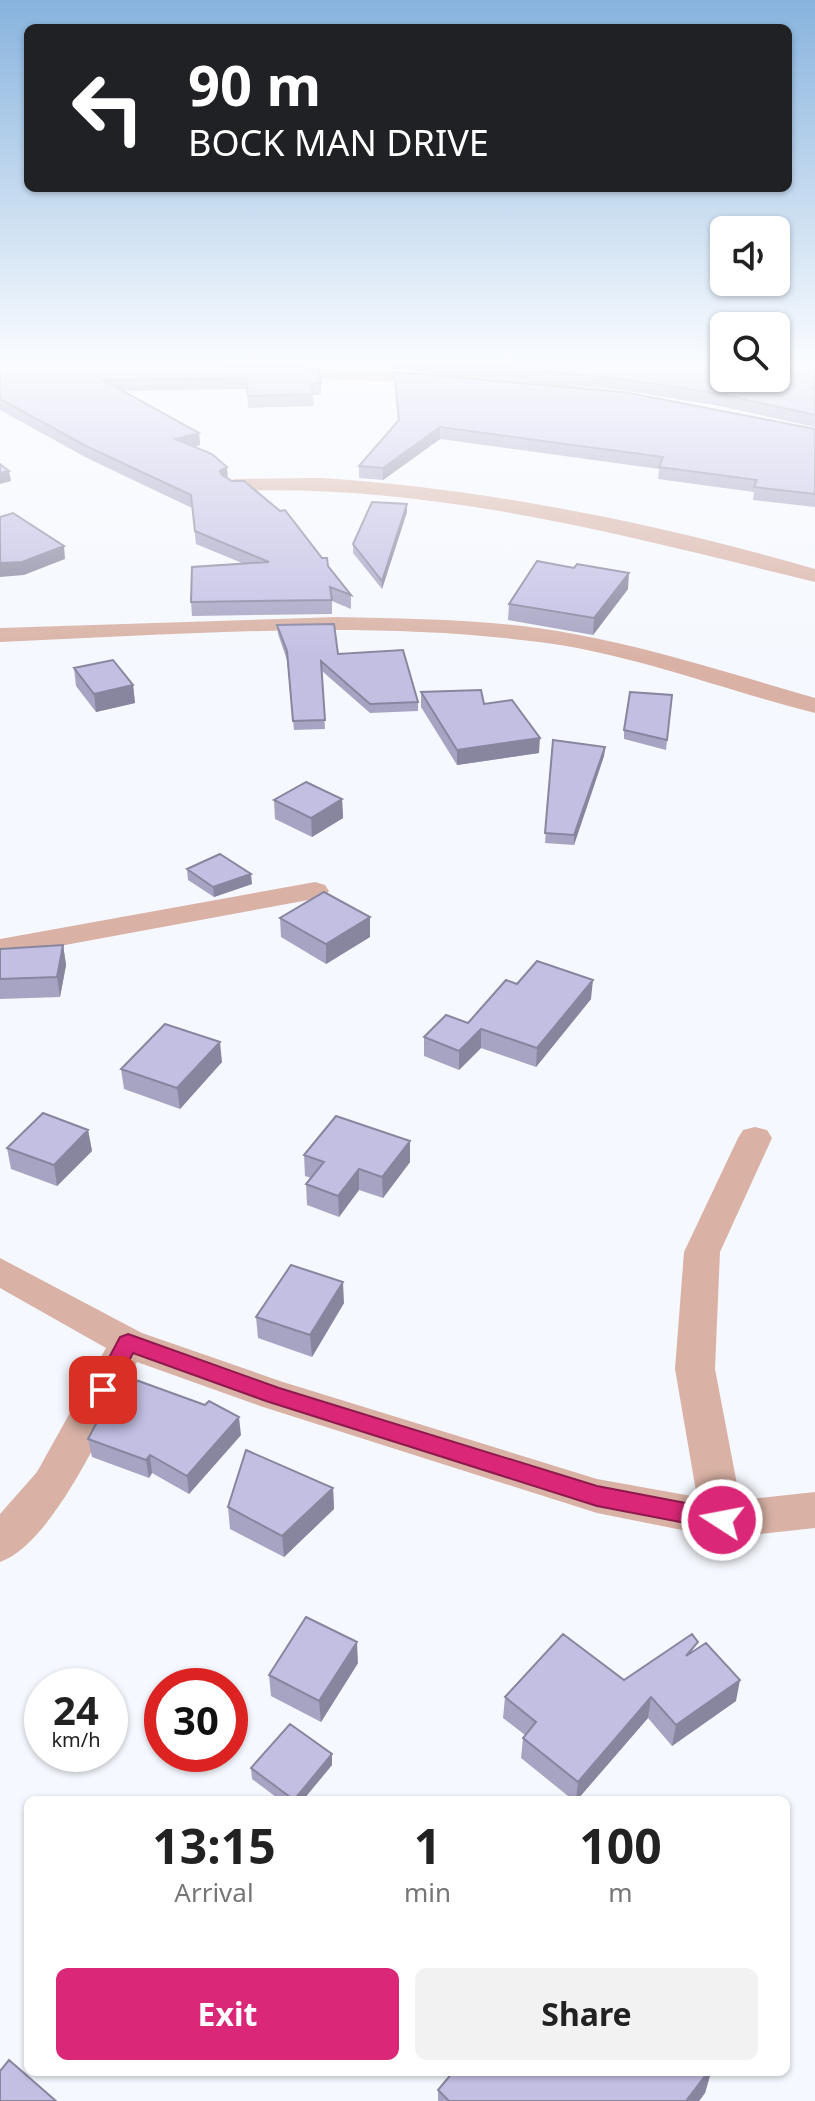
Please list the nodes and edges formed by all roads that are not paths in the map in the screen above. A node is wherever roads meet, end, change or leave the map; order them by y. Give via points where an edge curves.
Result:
1 (234, 485) edge
2 (810, 573) edge
3 (0, 635) edge
4 (815, 706) edge
5 (315, 891) dead end
6 (0, 948) edge
7 (755, 1138) dead end
8 (0, 1271) edge
9 (128, 1343) junction
10 (815, 1510) edge
11 (722, 1520) junction
12 (0, 1544) edge

1 - 2 street via 283,482 479,500
3 - 4 street via 413,625 527,634 674,665
5 - 6 street
7 - 11 street via 702,1252 695,1369
8 - 9 street
9 - 11 street via 274,1395 597,1496
9 - 12 street via 52,1484
10 - 11 street

